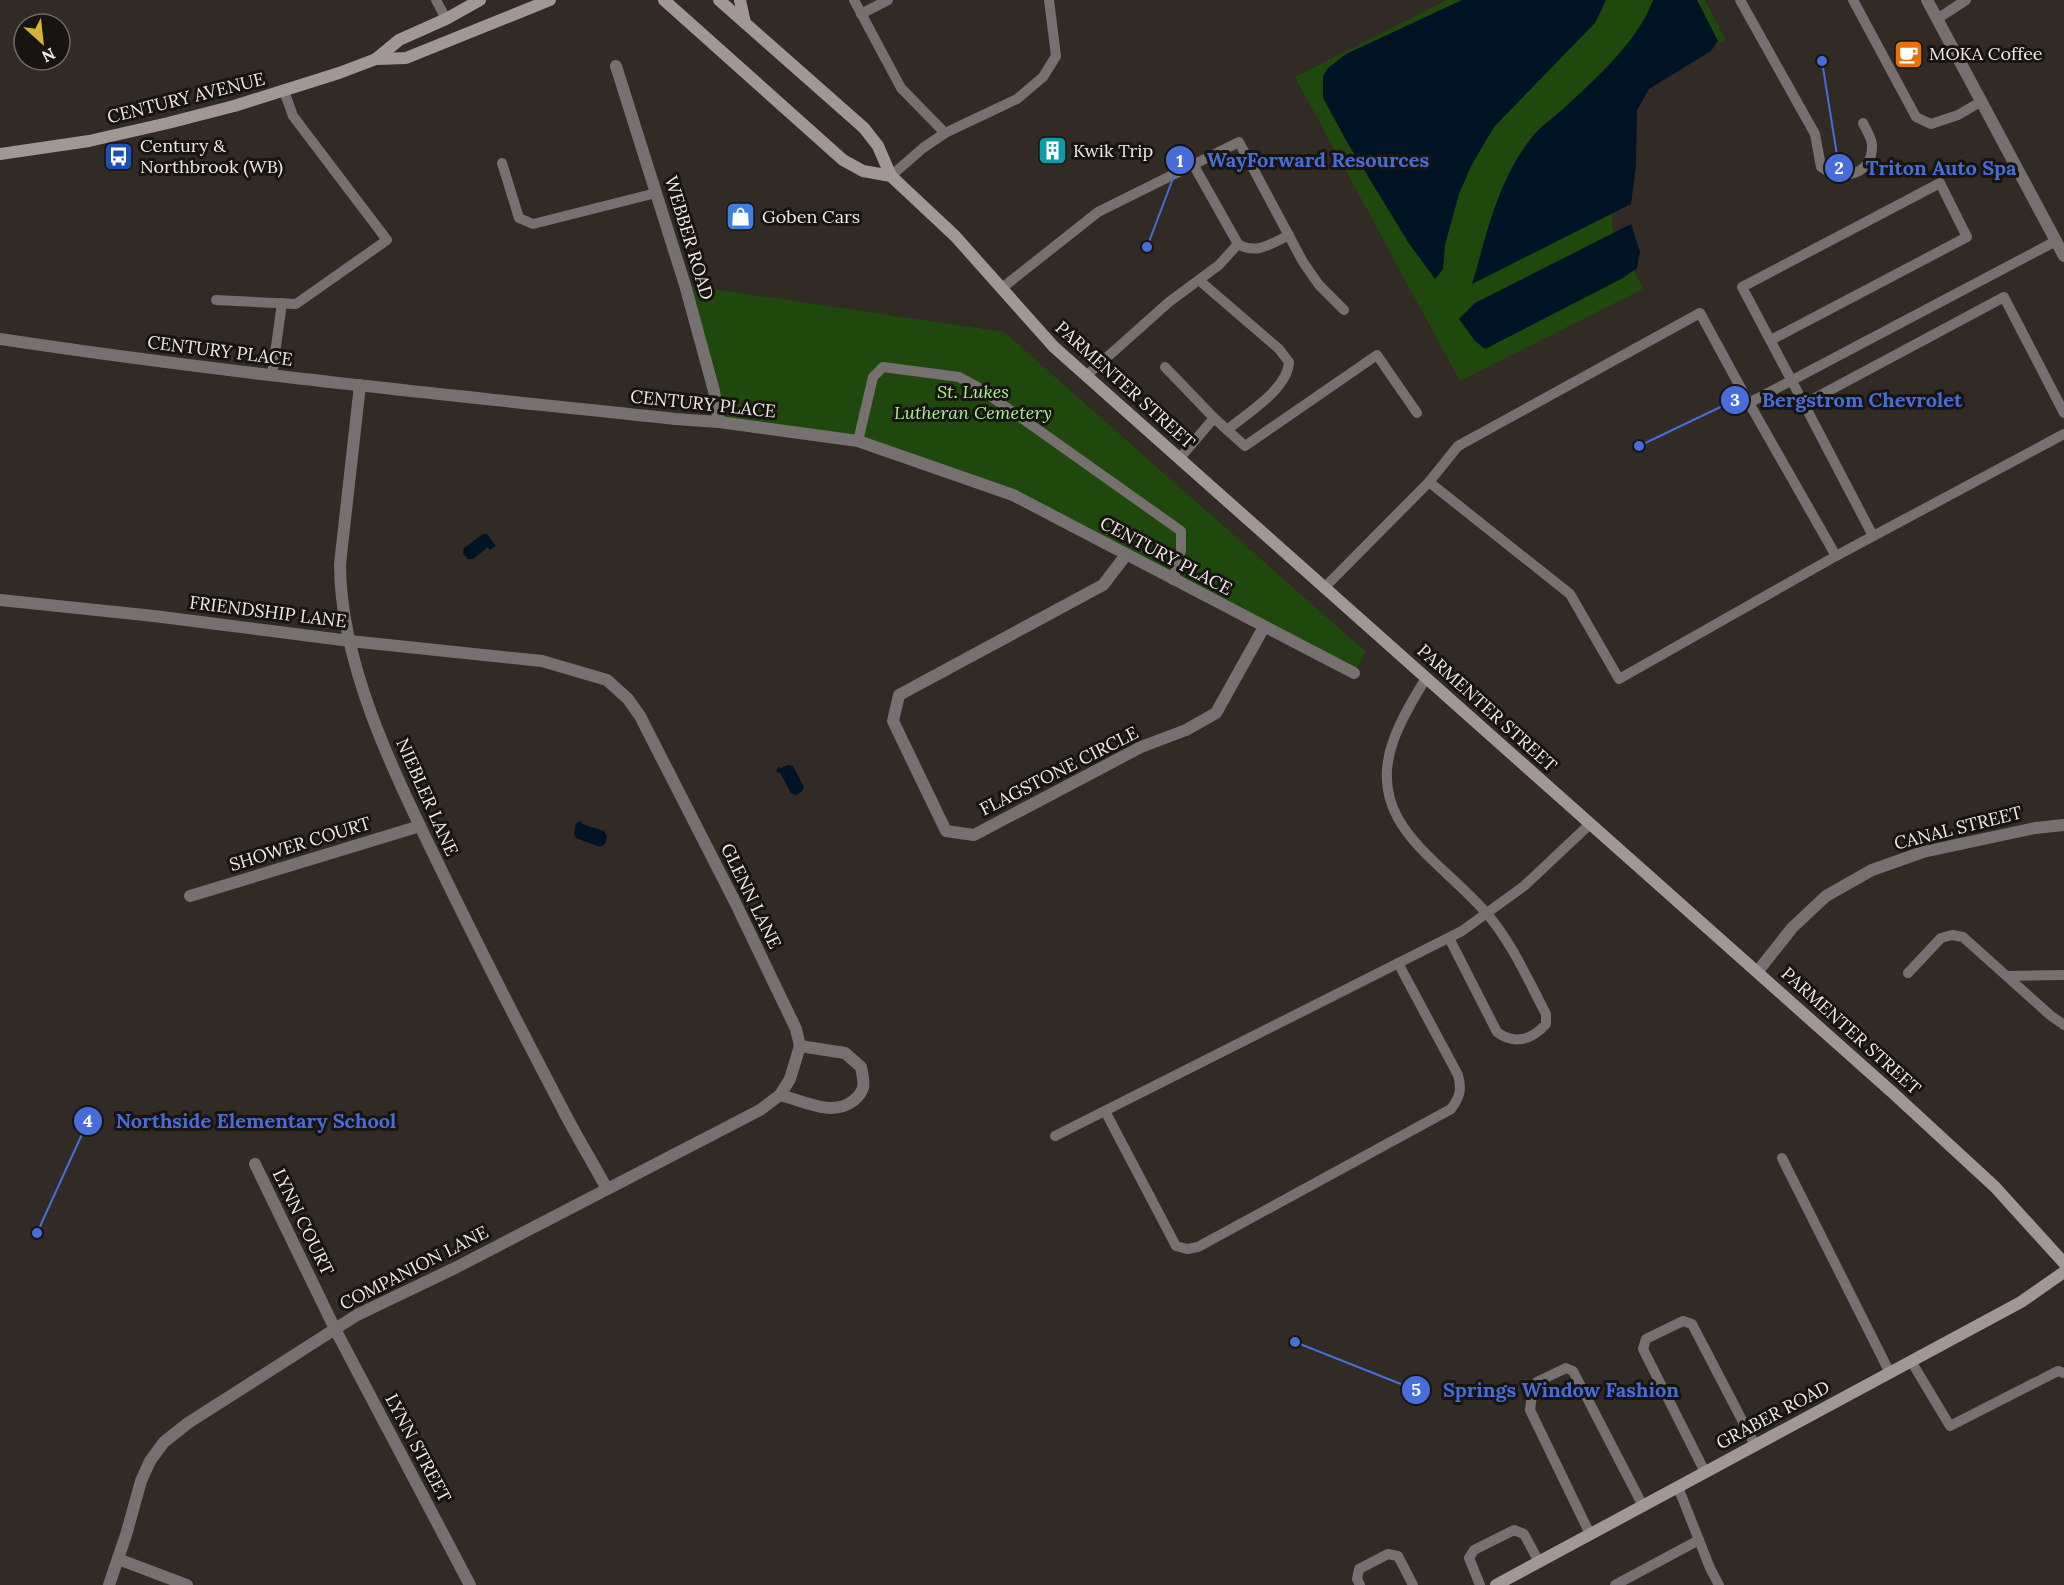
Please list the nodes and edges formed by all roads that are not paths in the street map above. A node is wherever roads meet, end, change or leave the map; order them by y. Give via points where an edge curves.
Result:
1 (436, 0) edge
2 (480, 0) edge
3 (550, 0) edge
4 (664, 0) edge
5 (719, 0) edge
6 (740, 0) edge
7 (854, 0) edge
8 (888, 0) edge
9 (1049, 0) edge
10 (1740, 0) edge
11 (1853, 0) edge
12 (1927, 0) edge
13 (1966, 0) edge
14 (861, 14) junction
15 (446, 19) junction
16 (1937, 19) junction
17 (744, 23) junction
18 (376, 59) junction
19 (616, 66) dead end
20 (284, 92) junction
21 (1982, 101) junction
22 (1863, 123) dead end
23 (945, 133) junction
24 (0, 154) edge
25 (502, 163) dead end
26 (1193, 164) junction
27 (891, 176) junction
28 (656, 193) junction
29 (1289, 235) junction
30 (2056, 241) junction
31 (1238, 244) junction
32 (2064, 256) edge
33 (1200, 281) junction
34 (1002, 288) junction
35 (216, 300) dead end
36 (282, 303) junction
37 (1344, 310) dead end
38 (0, 339) edge
39 (1771, 340) junction
40 (1165, 368) dead end
41 (272, 375) junction
42 (1086, 376) junction
43 (1792, 380) junction
44 (360, 385) junction
45 (1749, 403) junction
46 (1804, 404) junction
47 (1418, 413) dead end
48 (2064, 413) edge
49 (1214, 418) junction
50 (719, 422) junction
51 (1227, 430) junction
52 (2064, 434) edge
53 (858, 441) junction
54 (1179, 459) junction
55 (1429, 482) junction
56 (1873, 536) junction
57 (1126, 555) junction
58 (1836, 556) junction
59 (1173, 580) junction
60 (1323, 588) junction
61 (0, 600) edge
62 (1264, 627) junction
63 (350, 641) junction
64 (531, 660) joint
65 (1354, 673) dead end
66 (1426, 678) junction
67 (1590, 824) junction
68 (2064, 825) edge
69 (420, 826) junction
70 (190, 896) dead end
71 (1487, 914) junction
72 (1449, 938) junction
73 (1398, 963) junction
74 (1758, 971) junction
75 (1908, 973) dead end
76 (2064, 975) edge
77 (2007, 976) junction
78 (2064, 1025) edge
79 (800, 1046) junction
80 (780, 1095) junction
81 (1105, 1111) junction
82 (1056, 1136) dead end
83 (1782, 1158) dead end
84 (255, 1164) dead end
85 (606, 1189) junction
86 (2064, 1263) edge
87 (2064, 1272) edge
88 (335, 1329) junction
89 (1911, 1361) junction
90 (1890, 1373) junction
91 (2064, 1373) edge
92 (1755, 1446) junction
93 (1705, 1472) junction
94 (1678, 1487) junction
95 (1643, 1506) junction
96 (1590, 1534) junction
97 (1699, 1540) junction
98 (118, 1559) junction
99 (1539, 1562) junction
100 (109, 1585) edge
101 (187, 1585) edge
102 (470, 1585) edge
103 (1360, 1585) edge
104 (1413, 1585) edge
105 (1480, 1585) edge
106 (1496, 1585) edge
107 (1615, 1585) edge
108 (1719, 1585) edge

1 - 15 lane
2 - 15 street, CENTURY AVENUE
3 - 18 street, CENTURY AVENUE via 406,57
4 - 27 street via 843,160 862,171
5 - 17 street, PARMENTER STREET
6 - 17 street
7 - 14 lane
8 - 14 lane
9 - 23 lane via 1056,56 1043,77 1017,99
10 - 22 lane via 1815,134 1821,166 1840,176 1856,173 1863,167 1870,159 1872,144
11 - 21 lane via 1916,117 1931,124
12 - 16 street
13 - 16 lane
14 - 23 lane via 901,88
15 - 18 street, CENTURY AVENUE via 399,40
16 - 21 street
17 - 27 street, PARMENTER STREET via 864,128 878,146
18 - 20 street, CENTURY AVENUE
19 - 28 street, WEBBER ROAD
20 - 24 street, CENTURY AVENUE via 89,141
20 - 36 lane via 293,116 387,240 296,304
21 - 30 street
23 - 27 lane
25 - 28 lane via 519,218 533,224
26 - 29 lane via 1239,142
26 - 31 lane
26 - 34 lane via 1098,212
27 - 34 street, PARMENTER STREET via 955,236
28 - 50 street, WEBBER ROAD via 694,316
29 - 31 lane via 1254,250
29 - 37 lane via 1319,285
30 - 32 street
30 - 43 lane
31 - 33 lane
33 - 42 lane via 1169,302
33 - 51 lane via 1289,362 1282,383
34 - 42 street, PARMENTER STREET via 1047,340
35 - 36 lane
36 - 41 lane
38 - 41 street, CENTURY PLACE
39 - 39 lane via 1742,287 1940,183 1967,237
39 - 43 lane
40 - 49 lane
41 - 44 street, CENTURY PLACE
42 - 54 street, PARMENTER STREET
43 - 45 lane
43 - 46 lane
44 - 50 street, CENTURY PLACE
44 - 63 street, NIEBLER LANE via 340,564
45 - 55 lane via 1700,313 1458,446
45 - 58 lane
46 - 48 lane via 2004,297
46 - 56 lane
47 - 51 lane via 1377,355 1245,446
49 - 51 lane
49 - 54 lane
50 - 53 street, CENTURY PLACE
52 - 56 lane
53 - 57 street, CENTURY PLACE via 1013,495
53 - 59 lane via 873,377 883,367 959,377 1181,531 1181,551
54 - 60 street, PARMENTER STREET
55 - 58 lane via 1570,594 1619,680
55 - 60 lane
56 - 58 lane
57 - 59 street, CENTURY PLACE
57 - 62 street, FLAGSTONE CIRCLE via 1102,585 899,695 893,721 946,831 974,835 1141,747 1186,730 1216,713
59 - 62 street, CENTURY PLACE
60 - 66 street, PARMENTER STREET
61 - 63 street, FRIENDSHIP LANE
62 - 65 street, CENTURY PLACE
63 - 64 street, FRIENDSHIP LANE
63 - 69 street, NIEBLER LANE via 393,772
64 - 79 street, GLENN LANE via 607,680 640,716 734,900 796,1029
66 - 67 street, PARMENTER STREET
66 - 71 lane via 1393,740 1387,789 1394,813 1406,833
67 - 71 lane via 1524,886
67 - 74 street, PARMENTER STREET
68 - 74 street, CANAL STREET via 1923,852 1872,870 1826,896 1792,928
69 - 70 street, SHOWER COURT
69 - 85 street, NIEBLER LANE
71 - 72 lane
71 - 72 lane via 1508,941 1546,1014 1546,1024 1541,1029 1521,1040 1507,1040 1497,1032
72 - 73 lane
73 - 81 lane
73 - 81 lane via 1458,1075 1461,1086 1455,1104 1198,1247 1176,1246
74 - 86 street, PARMENTER STREET via 1977,1170
75 - 77 lane via 1941,938 1952,935 1963,937
76 - 77 lane
77 - 78 lane
79 - 80 street, COMPANION LANE via 790,1079
79 - 80 street via 845,1053 861,1067 861,1095 845,1107 829,1109
80 - 85 street, COMPANION LANE via 760,1110
81 - 82 lane
83 - 90 lane
84 - 88 street, LYNN COURT
85 - 88 street, COMPANION LANE
87 - 89 street, GRABER ROAD via 2021,1302
88 - 98 street, COMPANION LANE via 164,1442 141,1481
88 - 102 street, LYNN STREET
89 - 90 street, GRABER ROAD
89 - 91 lane via 1950,1426 2058,1371
90 - 92 street, GRABER ROAD
92 - 93 street, GRABER ROAD
92 - 93 lane via 1692,1324 1683,1321 1646,1339 1643,1349
93 - 94 street, GRABER ROAD
94 - 95 street, GRABER ROAD
94 - 97 lane
95 - 96 street, GRABER ROAD
95 - 96 lane via 1573,1371 1566,1368 1537,1382 1530,1410
96 - 99 street, GRABER ROAD
97 - 107 lane
97 - 108 lane
98 - 100 street, COMPANION LANE
98 - 101 street
99 - 105 lane via 1524,1534 1514,1530 1474,1550 1468,1558
99 - 106 street, GRABER ROAD
103 - 104 lane via 1359,1569 1388,1554 1398,1556

